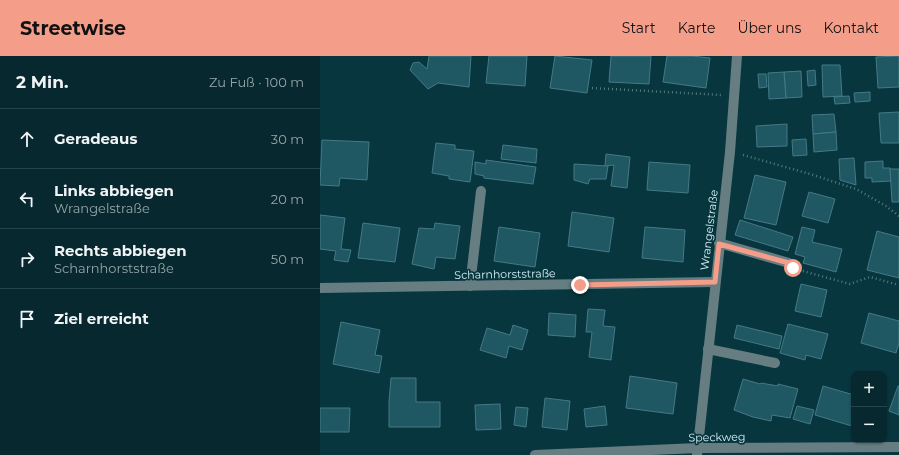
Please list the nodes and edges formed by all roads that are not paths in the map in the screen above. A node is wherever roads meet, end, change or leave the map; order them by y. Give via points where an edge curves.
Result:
1 (737, 56) edge
2 (481, 192) dead end
3 (719, 244) junction
4 (789, 263) road end
5 (715, 282) junction
6 (470, 286) junction
7 (320, 288) edge
8 (708, 349) junction
9 (775, 363) dead end
10 (899, 447) edge
11 (697, 452) edge
12 (535, 455) edge

1 - 3 street, Wrangelstraße via 730,152
2 - 6 street
3 - 4 street
3 - 5 street, Wrangelstraße
5 - 6 street, Scharnhorststraße
5 - 8 street, Wrangelstraße
6 - 7 street, Scharnhorststraße
8 - 9 street
8 - 11 street, Wrangelstraße
10 - 11 street, Speckweg
11 - 12 street, Speckweg

